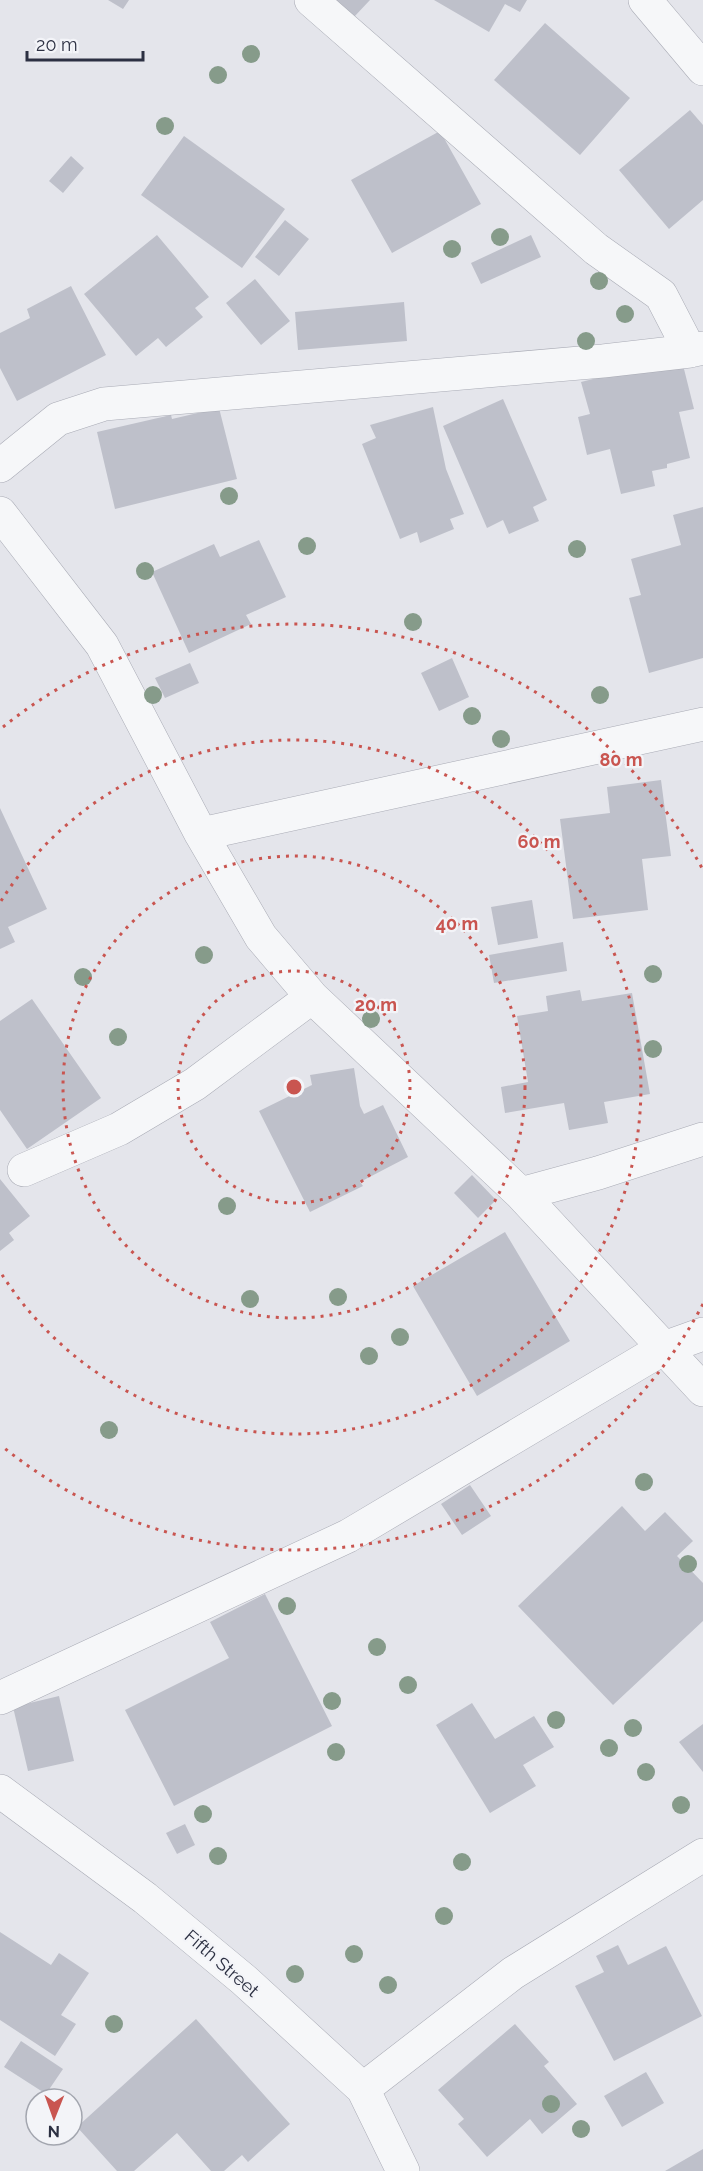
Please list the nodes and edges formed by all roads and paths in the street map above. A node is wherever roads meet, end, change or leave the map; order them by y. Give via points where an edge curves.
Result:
1 (311, 0) edge
2 (645, 0) edge
3 (703, 69) edge
4 (697, 350) edge
5 (0, 466) edge
6 (0, 513) edge
7 (703, 724) edge
8 (201, 834) junction
9 (312, 997) junction
10 (703, 1139) edge
11 (24, 1170) dead end
12 (521, 1194) junction
13 (703, 1334) edge
14 (664, 1348) junction
15 (703, 1390) edge
16 (0, 1698) edge
17 (0, 1791) edge
18 (703, 1855) edge
19 (363, 2089) junction
20 (403, 2171) edge

1 - 4 street via 596,249 661,295
2 - 3 street
4 - 5 street via 603,362 104,404 58,418
6 - 8 street via 102,645
7 - 8 street
8 - 9 street via 261,937
9 - 11 street via 195,1083 119,1129
9 - 12 street
10 - 12 street
12 - 14 street
13 - 14 street
14 - 15 street
14 - 16 street via 348,1536
17 - 19 street, Fifth Street via 145,1898 244,1980
18 - 19 street via 513,1973
19 - 20 street, Fifth Street

